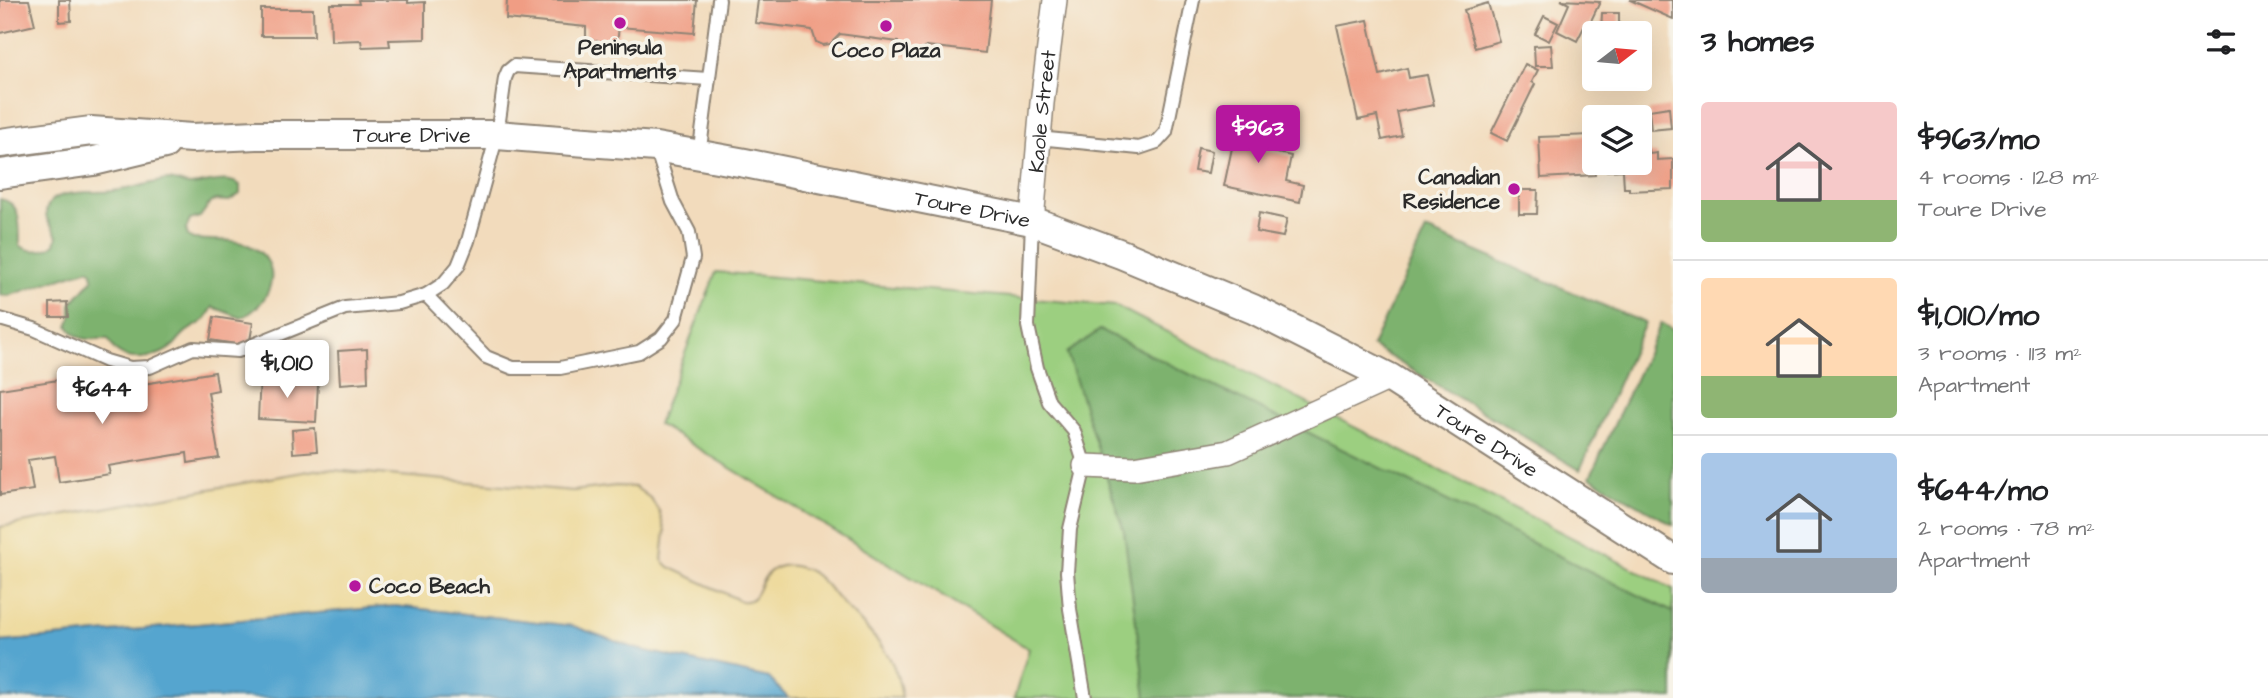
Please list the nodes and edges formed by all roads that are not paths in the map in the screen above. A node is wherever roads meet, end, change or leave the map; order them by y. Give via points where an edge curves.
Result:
1 (719, 0) edge
2 (1055, 0) edge
3 (1193, 0) edge
4 (708, 79) junction
5 (497, 135) junction
6 (192, 138) junction
7 (1038, 138) junction
8 (0, 143) edge
9 (656, 147) junction
10 (699, 156) junction
11 (0, 174) edge
12 (1032, 221) junction
13 (426, 295) junction
14 (0, 319) edge
15 (1390, 378) junction
16 (1085, 466) junction
17 (1673, 561) edge
18 (1085, 698) edge

1 - 4 lane
2 - 7 street, Kaole Street
3 - 7 lane via 1167,132 1157,142 1139,148
4 - 5 lane via 514,66 505,78
4 - 10 lane
5 - 6 street, Toure Drive
5 - 9 street, Toure Drive
5 - 13 lane via 458,266
6 - 8 street, Toure Drive via 91,131
6 - 11 street, Toure Drive via 94,161
7 - 12 street, Kaole Street
9 - 10 street, Toure Drive
9 - 13 lane via 673,202 690,232 693,258 676,319 650,346 560,368 513,368 486,357
10 - 12 street, Toure Drive
12 - 15 street, Toure Drive via 1253,309
12 - 16 lane via 1030,337 1049,402 1074,431
13 - 14 lane via 399,303 345,308 250,348 193,348 150,367 130,368 107,361
15 - 16 street via 1228,452 1135,468
15 - 17 street, Toure Drive
16 - 18 lane via 1070,529 1067,572

